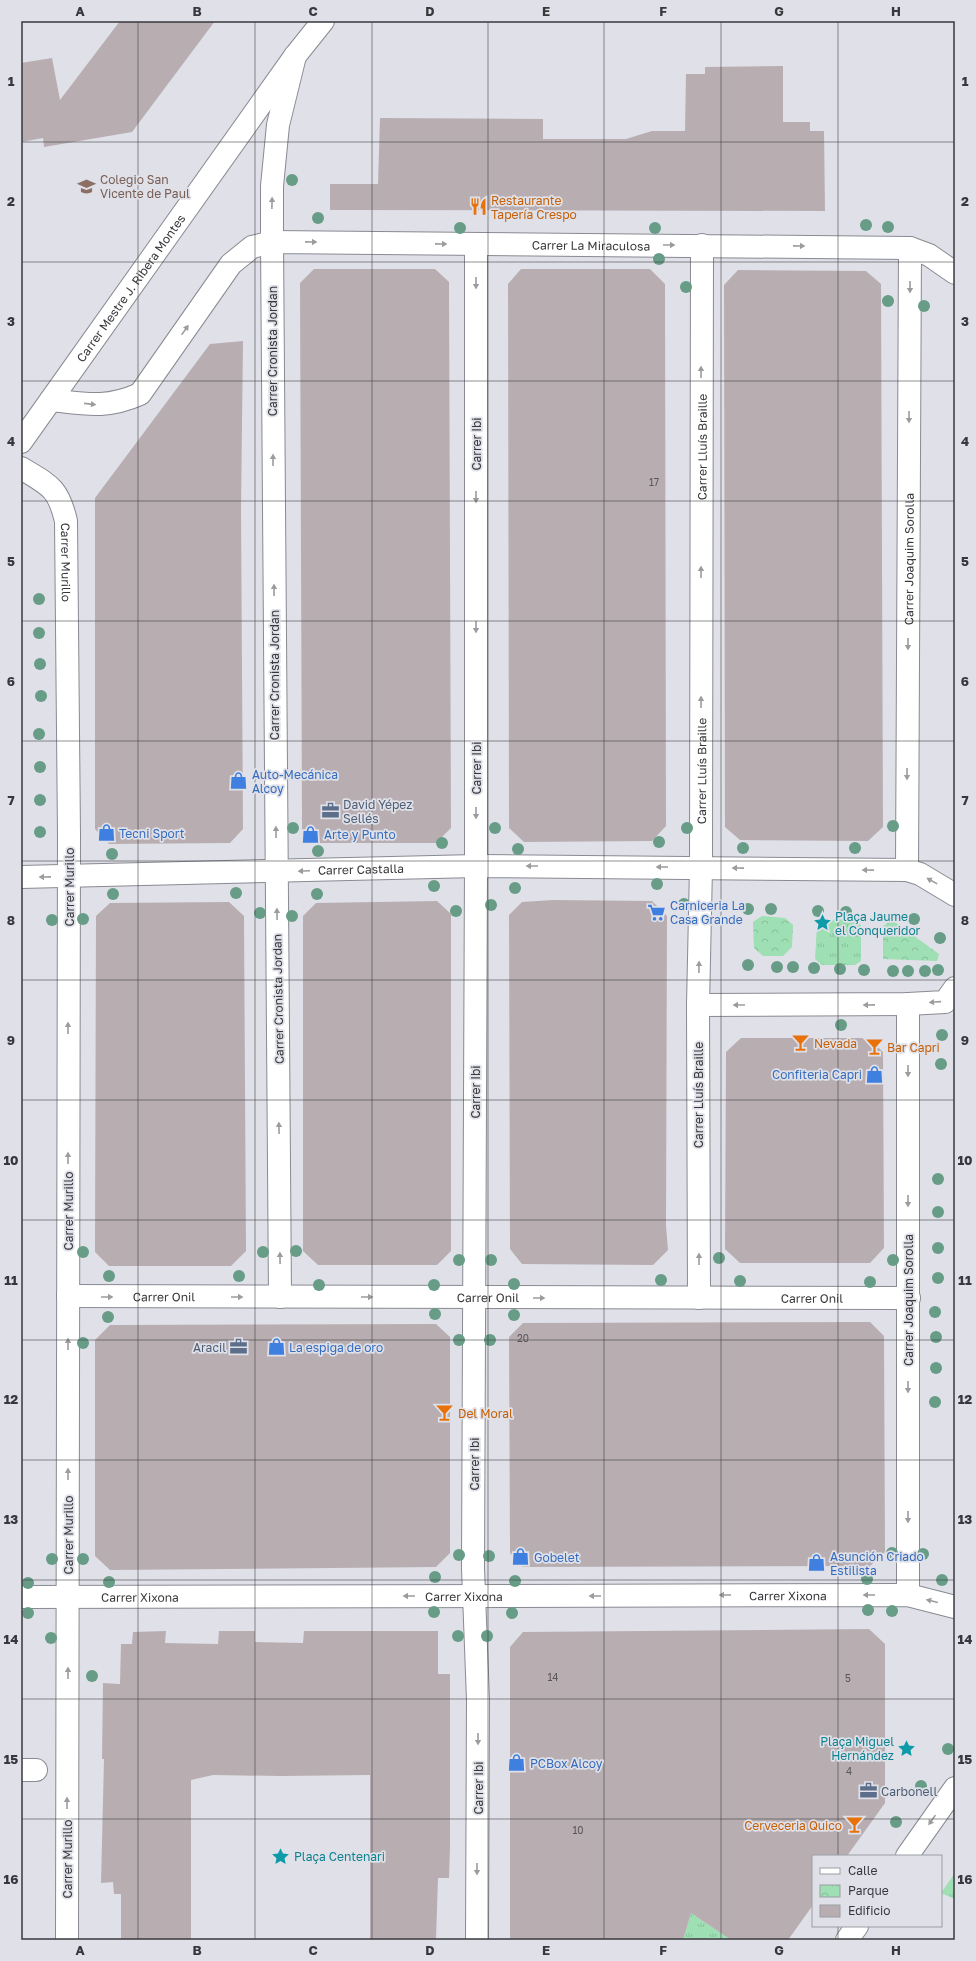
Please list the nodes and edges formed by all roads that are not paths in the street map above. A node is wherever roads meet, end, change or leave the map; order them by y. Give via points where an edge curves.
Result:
1 (322, 21) edge
2 (295, 56) junction
3 (272, 242) junction
4 (476, 244) junction
5 (702, 245) junction
6 (910, 248) junction
7 (955, 273) edge
8 (51, 400) junction
9 (21, 442) edge
10 (21, 468) edge
11 (476, 866) junction
12 (701, 867) junction
13 (907, 870) junction
14 (277, 871) junction
15 (21, 877) edge
16 (69, 877) junction
17 (955, 895) edge
18 (955, 988) edge
19 (908, 1004) junction
20 (698, 1006) junction
21 (68, 1296) junction
22 (280, 1297) junction
23 (475, 1297) junction
24 (699, 1298) junction
25 (909, 1298) junction
26 (908, 1595) junction
27 (474, 1596) junction
28 (21, 1597) edge
29 (68, 1597) junction
30 (955, 1607) edge
31 (955, 1788) edge
32 (908, 1855) edge
33 (856, 1927) edge
34 (67, 1940) edge
35 (477, 1940) edge
36 (848, 1940) edge

1 - 2 street, Carrer Mestre J. Ribera Montes
3 -> 2 street, Carrer Cronista Jordan via 272,186 278,125
2 - 8 street, Carrer Mestre J. Ribera Montes
3 -> 4 street, Carrer La Miraculosa
8 -> 3 street via 99,405 122,402 140,394 231,264 252,247
14 -> 3 street, Carrer Cronista Jordan
4 -> 5 street, Carrer La Miraculosa
4 -> 11 street, Carrer Ibi
5 -> 6 street, Carrer La Miraculosa
12 -> 5 street, Carrer Lluís Braille
6 - 7 street, Carrer La Miraculosa via 929,255
6 -> 13 street, Carrer Joaquim Sorolla
8 - 9 street, Carrer Mestre J. Ribera Montes
10 - 16 street, Carrer Murillo via 50,485 61,501 66,521
12 -> 11 street, Carrer Castalla
11 -> 14 street, Carrer Castalla
11 - 23 street, Carrer Ibi
13 -> 12 street
20 -> 12 street, Carrer Lluís Braille
17 -> 13 street via 926,877
14 - 16 street, Carrer Castalla
22 -> 14 street, Carrer Cronista Jordan
16 -> 15 street, Carrer Castalla
21 -> 16 street, Carrer Murillo
18 -> 19 street via 945,1002
19 -> 20 street
19 -> 25 street, Carrer Joaquim Sorolla
24 -> 20 street, Carrer Lluís Braille
21 -> 22 street, Carrer Onil
29 -> 21 street, Carrer Murillo
22 -> 23 street, Carrer Onil
23 -> 24 street, Carrer Onil
23 - 27 street, Carrer Ibi
24 - 25 street, Carrer Onil
25 -> 26 street, Carrer Joaquim Sorolla
26 -> 27 street, Carrer Xixona
30 -> 26 street
27 -> 29 street, Carrer Xixona
27 -> 35 street, Carrer Ibi via 478,1700
28 - 29 street, Carrer Xixona
34 -> 29 street, Carrer Murillo
31 -> 32 street
33 - 36 street

